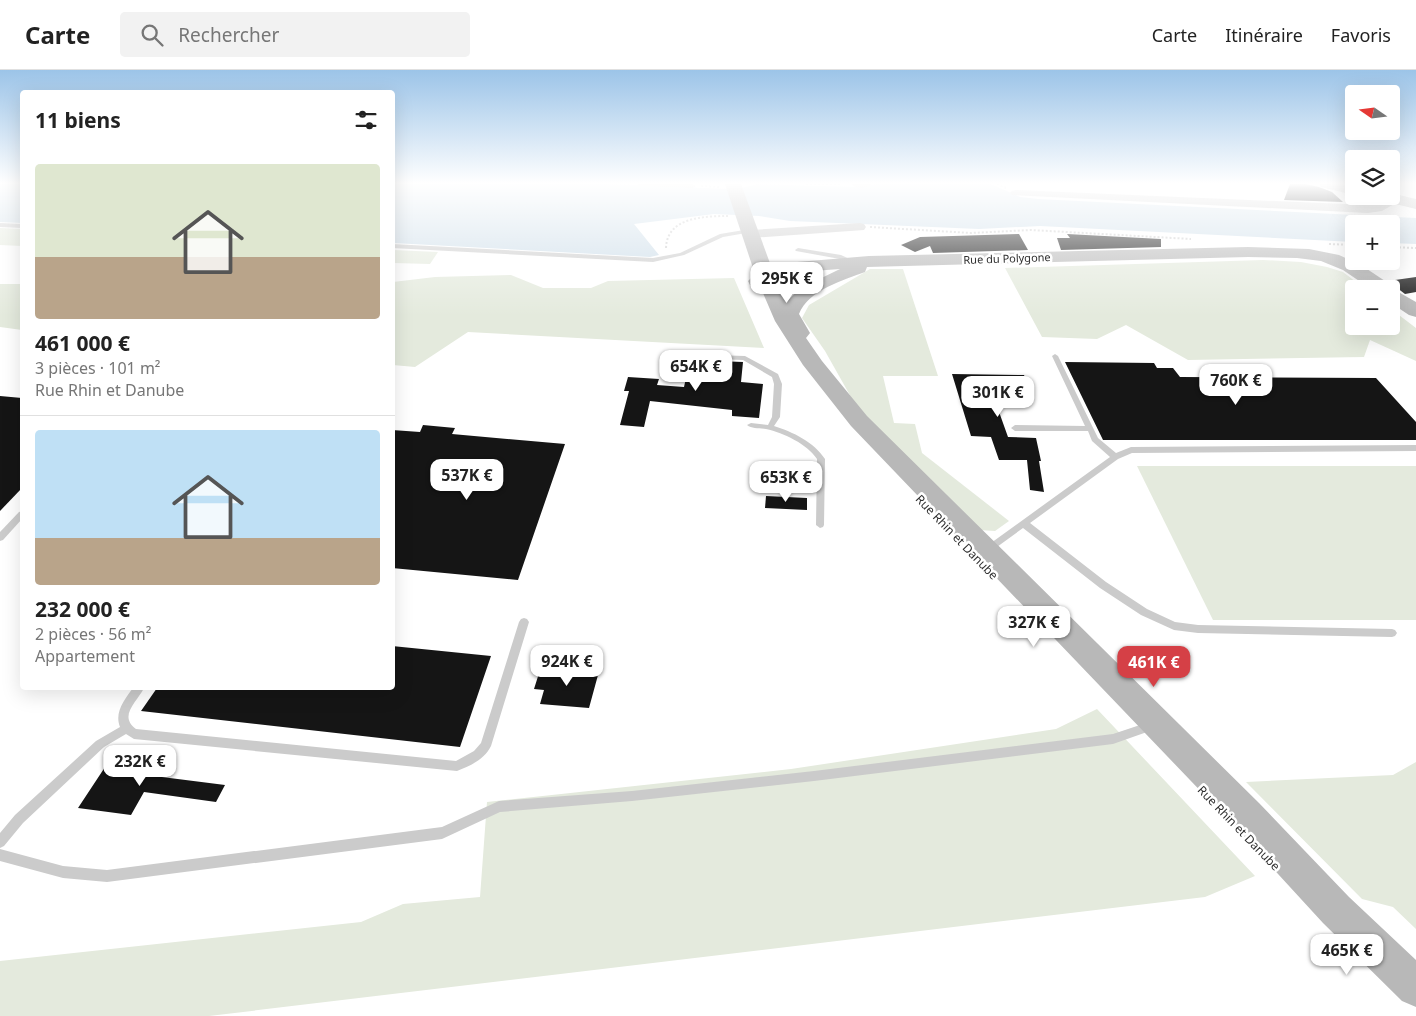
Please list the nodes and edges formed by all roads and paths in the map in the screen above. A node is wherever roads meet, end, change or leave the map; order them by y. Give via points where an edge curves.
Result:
1 (747, 228) junction
2 (894, 228) edge
3 (1196, 239) dead end
4 (1320, 244) dead end
5 (1345, 245) edge
6 (395, 246) edge
7 (1400, 247) edge
8 (1416, 248) edge
9 (891, 261) junction
10 (762, 274) junction
11 (1370, 280) edge
12 (819, 286) junction
13 (1400, 300) edge
14 (1416, 311) edge
15 (808, 356) junction
16 (1055, 356) dead end
17 (678, 370) dead end
18 (751, 426) dead end
19 (770, 427) junction
20 (1015, 428) dead end
21 (1090, 429) junction
22 (1416, 448) edge
23 (1115, 457) junction
24 (20, 516) edge
25 (1023, 523) junction
26 (820, 525) dead end
27 (0, 538) edge
28 (981, 554) junction
29 (524, 622) dead end
30 (1392, 633) dead end
31 (138, 690) edge
32 (126, 729) junction
33 (1143, 729) junction
34 (0, 842) edge
35 (0, 855) edge
36 (1416, 987) edge
37 (1416, 1006) edge

1 - 6 lane via 722,235 682,254 653,260
1 - 10 main road, Rue Rhin et Danube
1 - 10 main road, Rue Rhin et Danube
2 - 3 path via 971,233 1032,230
4 - 5 path
7 - 8 path
9 - 10 main road, Rue du Polygone via 798,258
9 - 11 main road, Rue du Polygone via 1218,252 1291,254 1320,256 1342,262
9 - 12 main road, Rue du Polygone via 856,269
10 - 12 main road, Rue du Polygone via 793,288
10 - 15 main road, Rue Rhin et Danube via 785,321
10 - 28 main road, Rue Rhin et Danube via 766,304 784,336 834,405 865,442
12 - 15 main road, Rue du Polygone via 800,297 789,312 803,338
13 - 14 main road
15 - 28 main road, Rue Rhin et Danube via 858,421
16 - 21 lane
17 - 19 lane via 684,356 749,360 775,376 778,384 776,416
18 - 19 lane
19 - 26 lane via 819,454
20 - 21 lane
21 - 23 lane
22 - 23 lane via 1131,450
23 - 25 lane
24 - 27 lane
25 - 28 lane
25 - 30 lane via 1103,585 1144,612 1174,626
28 - 33 main road, Rue Rhin et Danube
28 - 36 main road, Rue Rhin et Danube via 1248,815 1336,910
29 - 32 lane via 486,746 478,755 457,766 134,734
31 - 32 lane via 123,715 122,724
32 - 34 lane via 100,744 19,819
33 - 35 lane via 1113,739 814,776 499,807 442,833 108,876 63,872
33 - 37 main road, Rue Rhin et Danube

